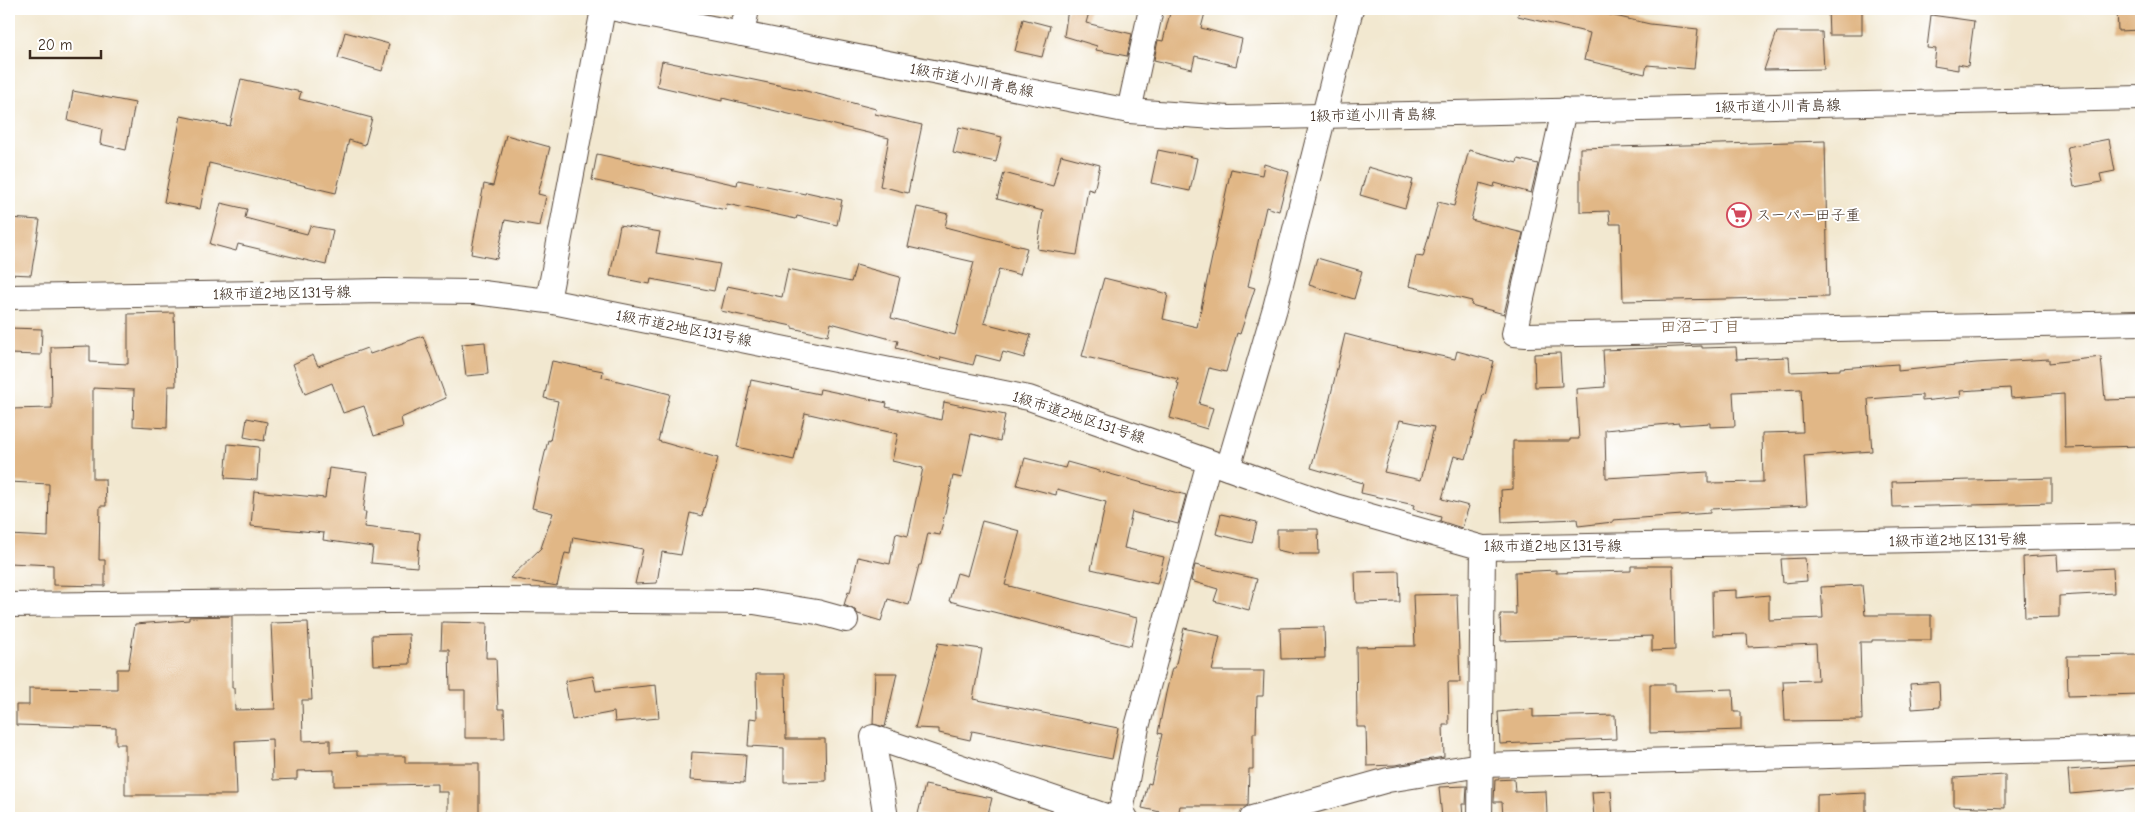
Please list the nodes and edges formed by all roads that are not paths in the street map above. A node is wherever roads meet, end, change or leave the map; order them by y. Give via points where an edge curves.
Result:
1 (603, 9) edge
2 (616, 9) edge
3 (747, 9) edge
4 (1151, 9) edge
5 (1351, 9) edge
6 (742, 34) junction
7 (2141, 98) edge
8 (1564, 110) junction
9 (1129, 111) junction
10 (1323, 116) junction
11 (9, 297) edge
12 (548, 300) junction
13 (2141, 323) edge
14 (1219, 465) junction
15 (2141, 536) edge
16 (1483, 548) junction
17 (9, 605) edge
18 (846, 620) dead end
19 (2141, 748) edge
20 (1480, 765) junction
21 (886, 818) edge
22 (1123, 818) edge
23 (1252, 818) edge
24 (1480, 818) edge

1 - 12 street
2 - 6 street, 1級市道小川青島線
3 - 6 street
4 - 9 street
5 - 10 street
6 - 9 street, 1級市道小川青島線
7 - 8 street, 1級市道小川青島線
8 - 10 street, 1級市道小川青島線
8 - 13 street via 1514,334
9 - 10 street, 1級市道小川青島線 via 1229,118
10 - 14 street via 1275,308
11 - 12 street, 1級市道2地区131号線 via 385,291 475,292
12 - 14 street, 1級市道2地区131号線 via 1029,398
14 - 16 street, 1級市道2地区131号線 via 1335,506
14 - 22 street via 1137,727
15 - 16 street, 1級市道2地区131号線
16 - 20 street
17 - 18 street via 486,600 754,602
19 - 20 street
20 - 23 street via 1388,780
20 - 24 street
21 - 22 street via 872,737 1106,816

